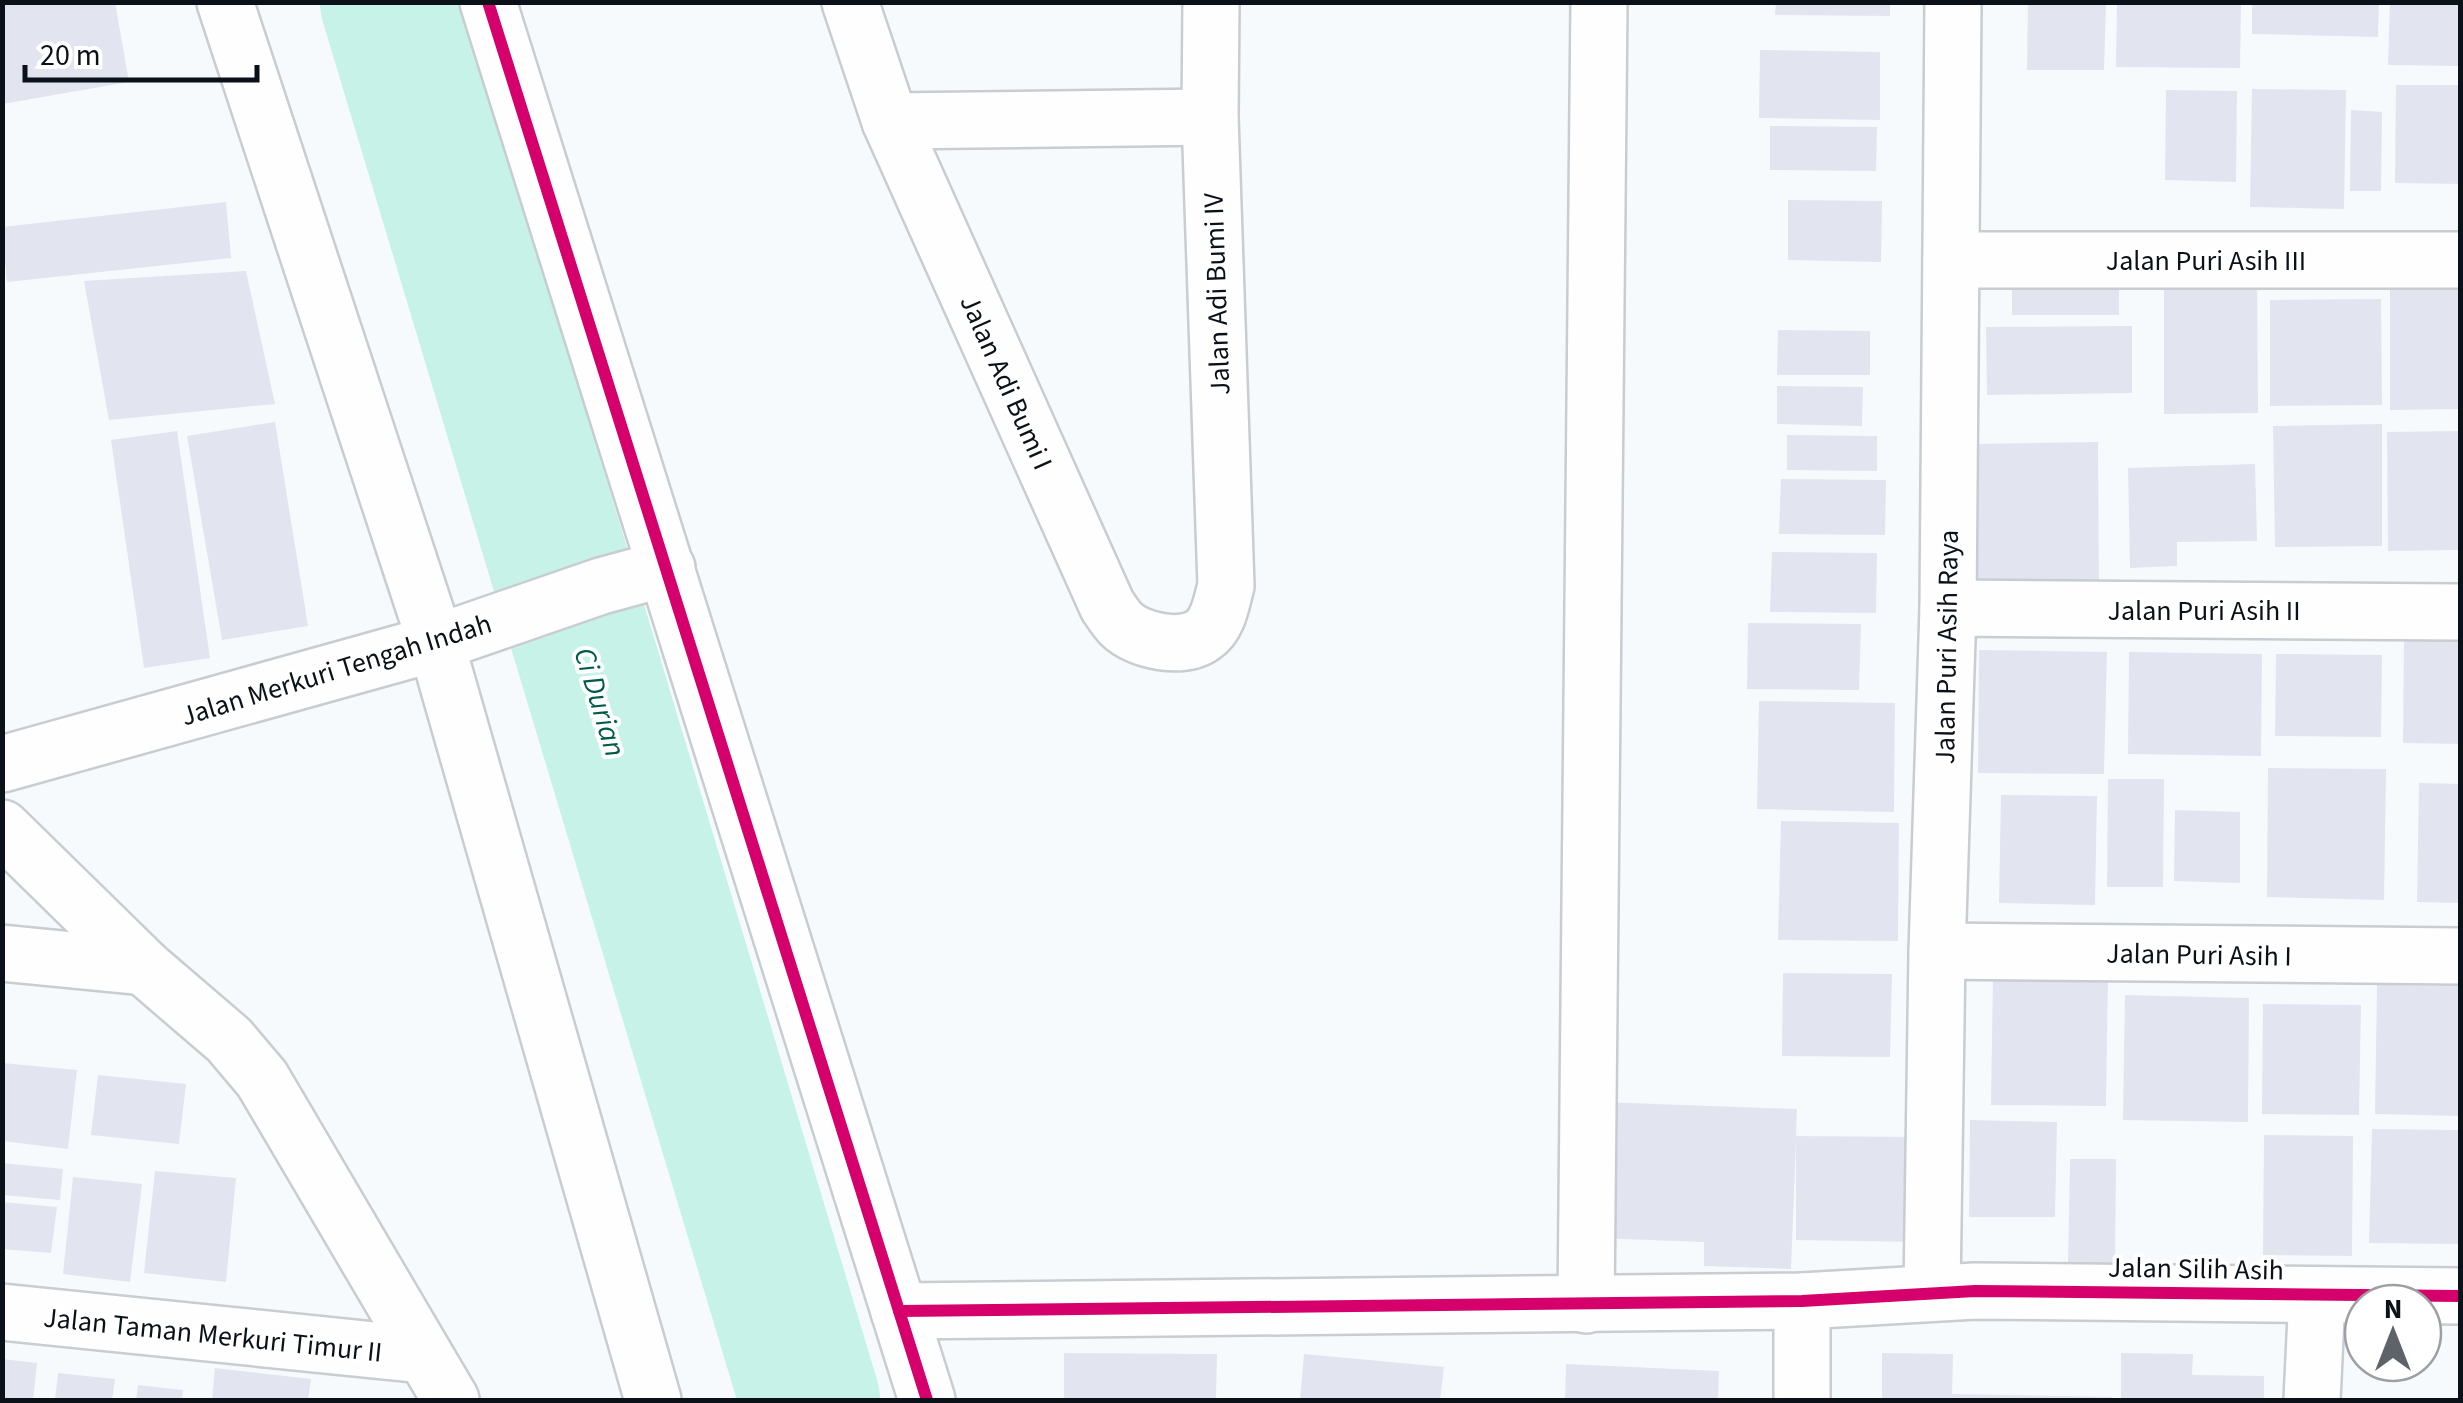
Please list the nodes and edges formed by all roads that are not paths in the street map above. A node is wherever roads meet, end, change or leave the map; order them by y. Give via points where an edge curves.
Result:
1 (225, 2) edge
2 (488, 2) edge
3 (850, 2) edge
4 (1211, 2) edge
5 (1599, 2) edge
6 (1953, 2) edge
7 (1210, 117) junction
8 (890, 121) junction
9 (1951, 260) junction
10 (2460, 260) edge
11 (667, 568) junction
12 (1226, 586) joint
13 (1948, 608) junction
14 (2460, 612) edge
15 (450, 638) junction
16 (2, 764) edge
17 (2, 828) edge
18 (1937, 951) junction
19 (2, 953) edge
20 (2460, 956) edge
21 (144, 967) junction
22 (1932, 1292) junction
23 (2317, 1295) junction
24 (2460, 1296) edge
25 (1802, 1301) junction
26 (1586, 1305) junction
27 (2, 1312) edge
28 (899, 1312) junction
29 (437, 1378) edge
30 (653, 1400) edge
31 (927, 1400) edge
32 (1802, 1400) edge
33 (2312, 1400) edge

1 - 15 street
2 - 11 street
3 - 8 street, Jalan Adi Bumi I
4 - 7 street, Jalan Adi Bumi IV
5 - 26 street
6 - 9 street, Jalan Puri Asih Raya
7 - 8 street
7 - 12 street, Jalan Adi Bumi IV
8 - 12 street, Jalan Adi Bumi I via 1120,623 1156,641 1202,636 1218,617
9 - 10 street, Jalan Puri Asih III
9 - 13 street, Jalan Puri Asih Raya
11 - 15 street, Jalan Merkuri Tengah Indah
11 - 28 street
13 - 14 street, Jalan Puri Asih II
13 - 18 street, Jalan Puri Asih Raya
15 - 16 street, Jalan Merkuri Tengah Indah
15 - 30 street
17 - 21 street
18 - 20 street, Jalan Puri Asih I
18 - 22 street, Jalan Puri Asih Raya
19 - 21 street
21 - 29 street via 230,1040 262,1079
22 - 23 street, Jalan Silih Asih
22 - 25 street, Jalan Silih Asih
23 - 24 street, Jalan Silih Asih
23 - 33 street
25 - 26 street, Jalan Silih Asih
25 - 32 street
26 - 28 street, Jalan Silih Asih
27 - 29 street, Jalan Taman Merkuri Timur II
28 - 31 street

